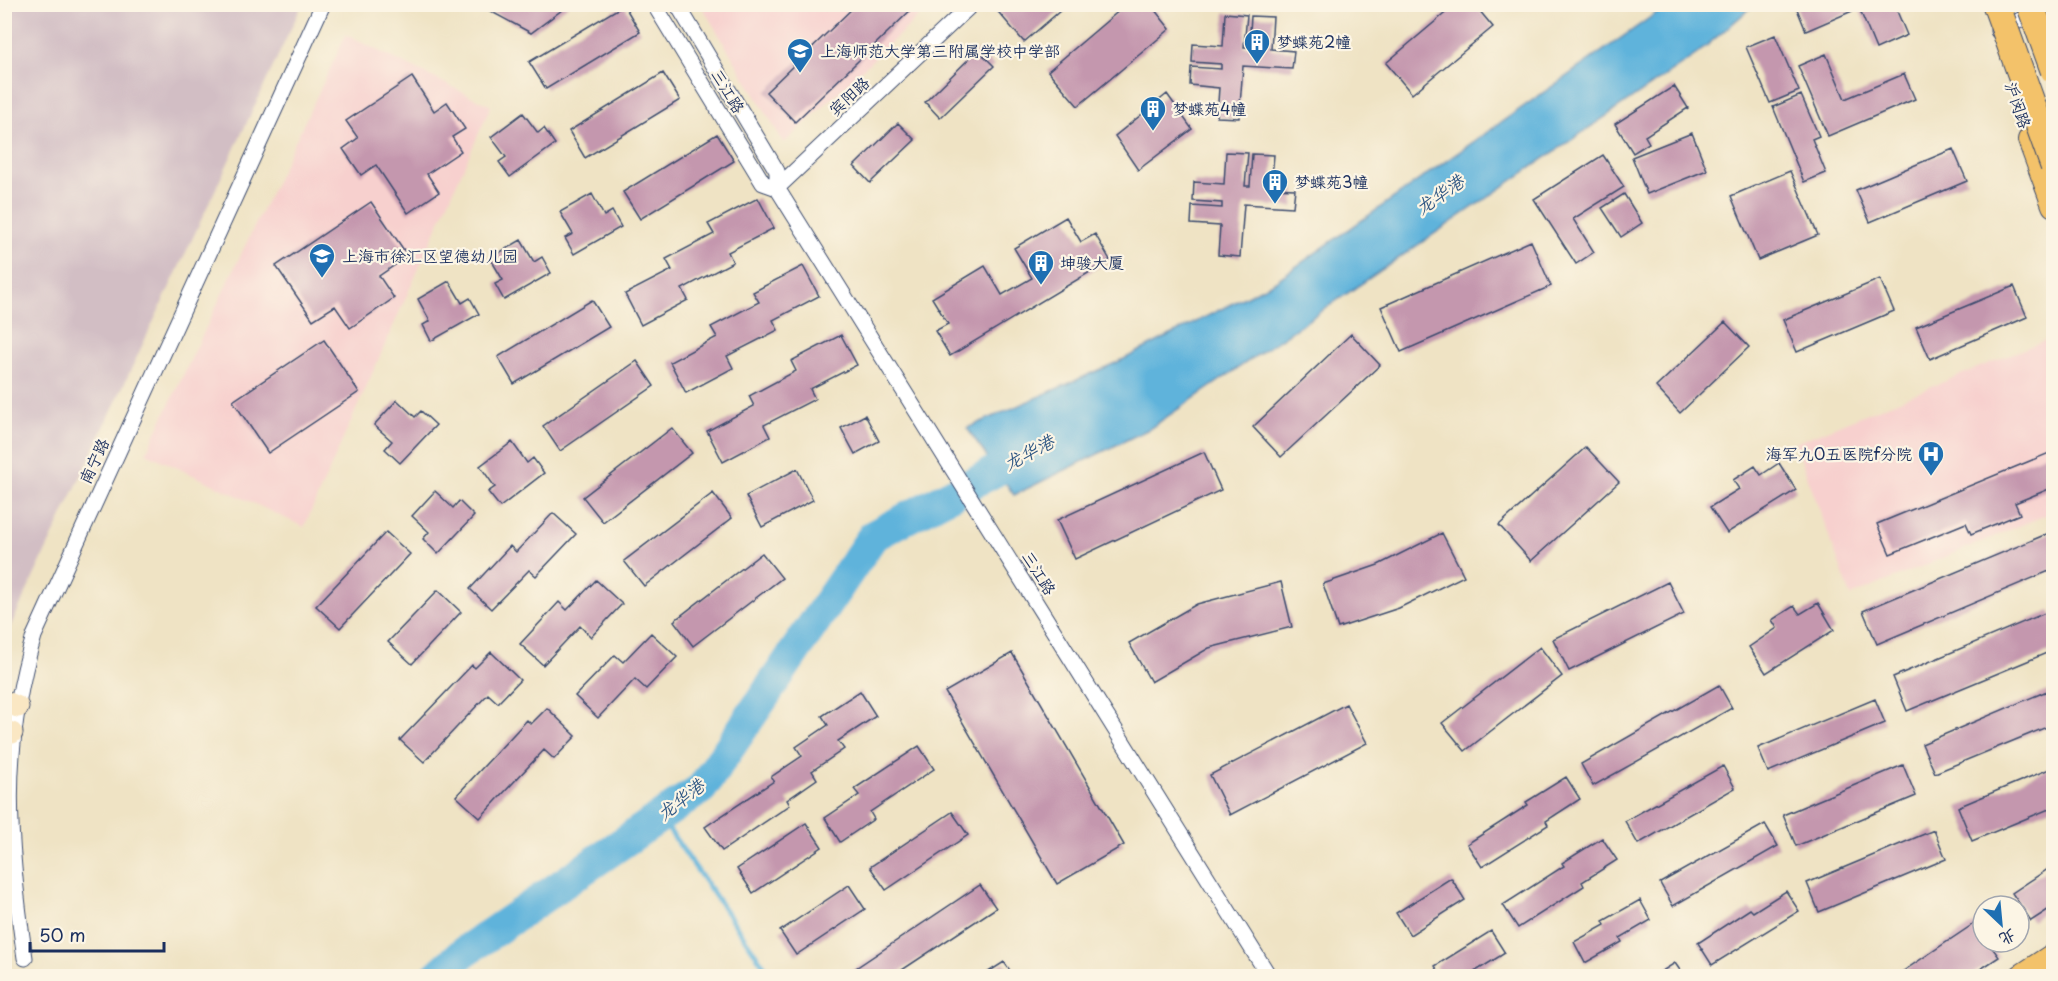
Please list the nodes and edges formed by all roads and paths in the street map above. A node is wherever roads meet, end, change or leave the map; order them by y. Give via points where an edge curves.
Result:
1 (323, 4) edge
2 (654, 4) edge
3 (677, 4) edge
4 (972, 4) edge
5 (1983, 4) edge
6 (1996, 4) edge
7 (2041, 6) edge
8 (1993, 33) junction
9 (2054, 41) edge
10 (2054, 70) edge
11 (2054, 166) edge
12 (777, 188) junction
13 (2054, 205) edge
14 (11, 704) edge
15 (8, 732) edge
16 (2054, 955) edge
17 (25, 958) dead end
18 (1269, 976) edge
19 (2022, 976) edge

1 - 14 street, 南宁路 via 34,636
2 - 12 street, 三江路 via 763,183
3 - 12 street, 三江路 via 777,171
4 - 12 street, 宾阳路
5 - 8 main road, 沪闵路
6 - 11 highway, bridge
7 - 8 street
7 - 9 main road
7 - 10 highway, bridge
8 - 13 main road, 沪闵路
12 - 18 street, 三江路
14 - 15 street, 南宁路
15 - 17 street, 南宁路 via 9,824
16 - 19 main road

